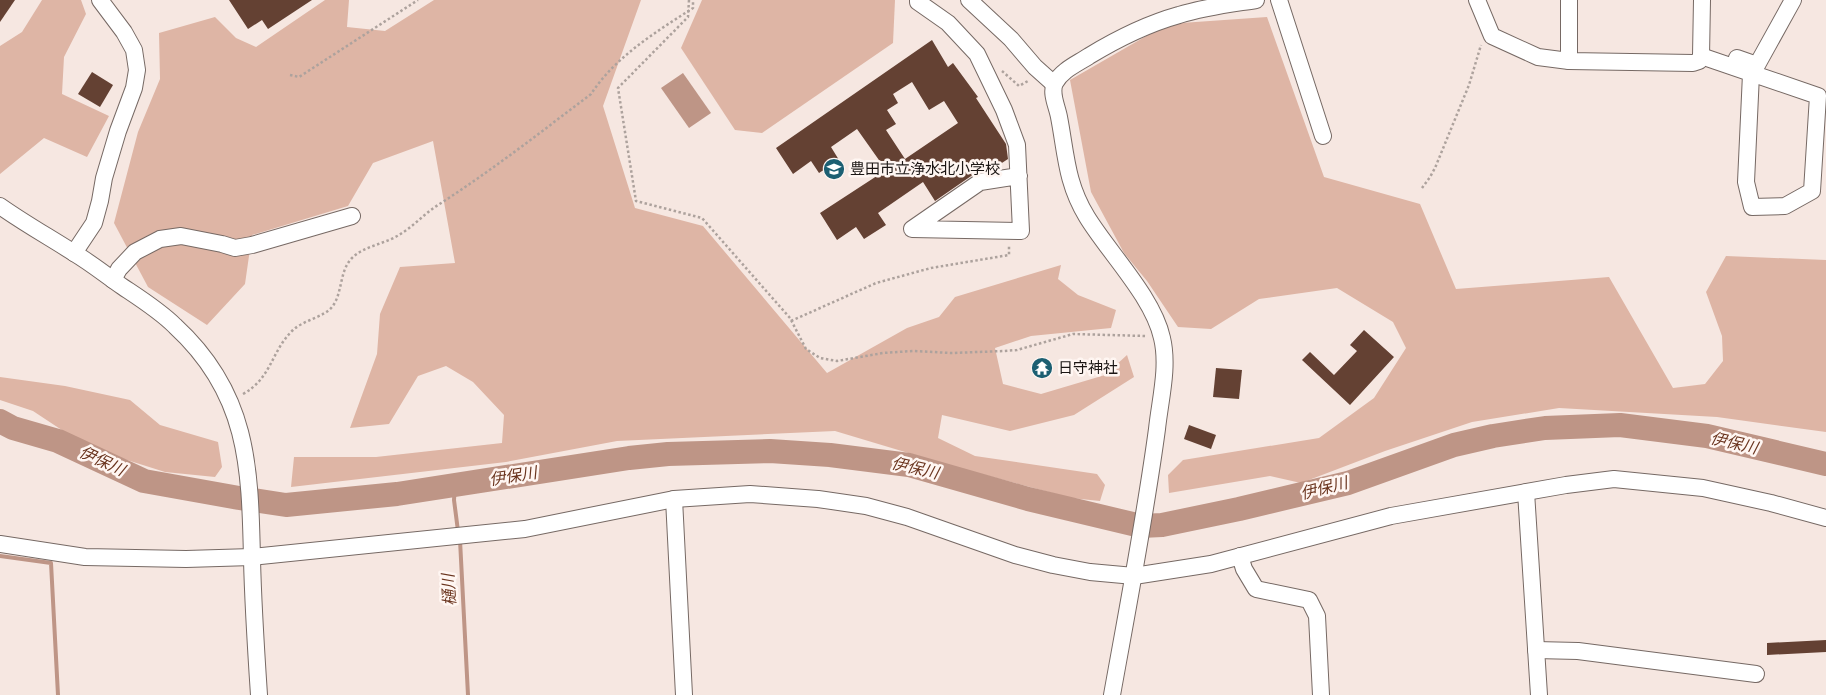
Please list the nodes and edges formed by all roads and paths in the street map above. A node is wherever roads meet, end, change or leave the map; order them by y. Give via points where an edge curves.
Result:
1 (100, 0) edge
2 (418, 0) edge
3 (691, 0) edge
4 (918, 0) edge
5 (969, 0) edge
6 (1256, 0) edge
7 (1279, 0) edge
8 (1477, 0) edge
9 (1568, 0) edge
10 (1702, 0) edge
11 (1793, 0) edge
12 (1490, 33) junction
13 (1702, 50) junction
14 (1569, 61) junction
15 (998, 67) dead end
16 (1751, 74) junction
17 (290, 75) dead end
18 (1028, 81) dead end
19 (1054, 84) junction
20 (1323, 136) dead end
21 (1019, 176) junction
22 (1422, 188) dead end
23 (0, 206) edge
24 (352, 216) dead end
25 (74, 253) junction
26 (1009, 255) dead end
27 (112, 280) junction
28 (791, 321) junction
29 (1148, 337) dead end
30 (243, 394) dead end
31 (1526, 492) junction
32 (674, 500) junction
33 (1826, 518) edge
34 (0, 544) edge
35 (252, 551) junction
36 (1240, 556) junction
37 (1135, 571) junction
38 (1536, 650) junction
39 (1756, 674) dead end
40 (259, 695) edge
41 (684, 695) edge
42 (1112, 695) edge
43 (1321, 695) edge
44 (1539, 695) edge

1 - 25 street via 131,44 137,70 104,178 94,223
2 - 17 path via 299,77
3 - 28 path via 688,17 618,88 636,201 702,218
3 - 30 path via 693,8 638,44 591,94 516,151 436,205 403,233 351,259 344,270 333,306 294,329 260,381
4 - 21 street via 948,23 977,54 1018,145
5 - 19 street
6 - 19 street via 1207,8 1148,26 1114,41 1069,68
7 - 20 street
8 - 12 street
9 - 14 street
10 - 13 street
11 - 13 street via 1757,65
12 - 14 street via 1538,58
12 - 22 path via 1483,38 1469,85 1434,168
13 - 14 street via 1699,61 1693,63
13 - 16 street
15 - 18 path via 1019,86
16 - 16 street via 1818,96 1812,191 1785,206 1752,207 1746,182
19 - 37 street via 1065,161 1075,193 1086,216 1155,318 1163,339 1165,366
21 - 21 street via 1021,231 912,229 980,182
23 - 25 street
24 - 27 street via 252,246 235,248 181,236 160,239 135,252
25 - 27 street
26 - 28 path via 931,268 876,283
27 - 35 street via 174,324 208,361 228,395 245,450
28 - 29 path via 806,349 820,358 837,361 883,353 1017,350 1073,334
31 - 33 street via 1614,479 1704,488
31 - 36 street via 1391,516
31 - 38 street
32 - 35 street via 525,529
32 - 37 street via 758,495 866,506 1053,565 1090,572
32 - 41 street
34 - 35 street via 85,557 186,559
35 - 40 street
36 - 37 street via 1212,564
36 - 43 street via 1256,589 1309,600 1314,608
37 - 42 street
38 - 39 street via 1578,651
38 - 44 street

